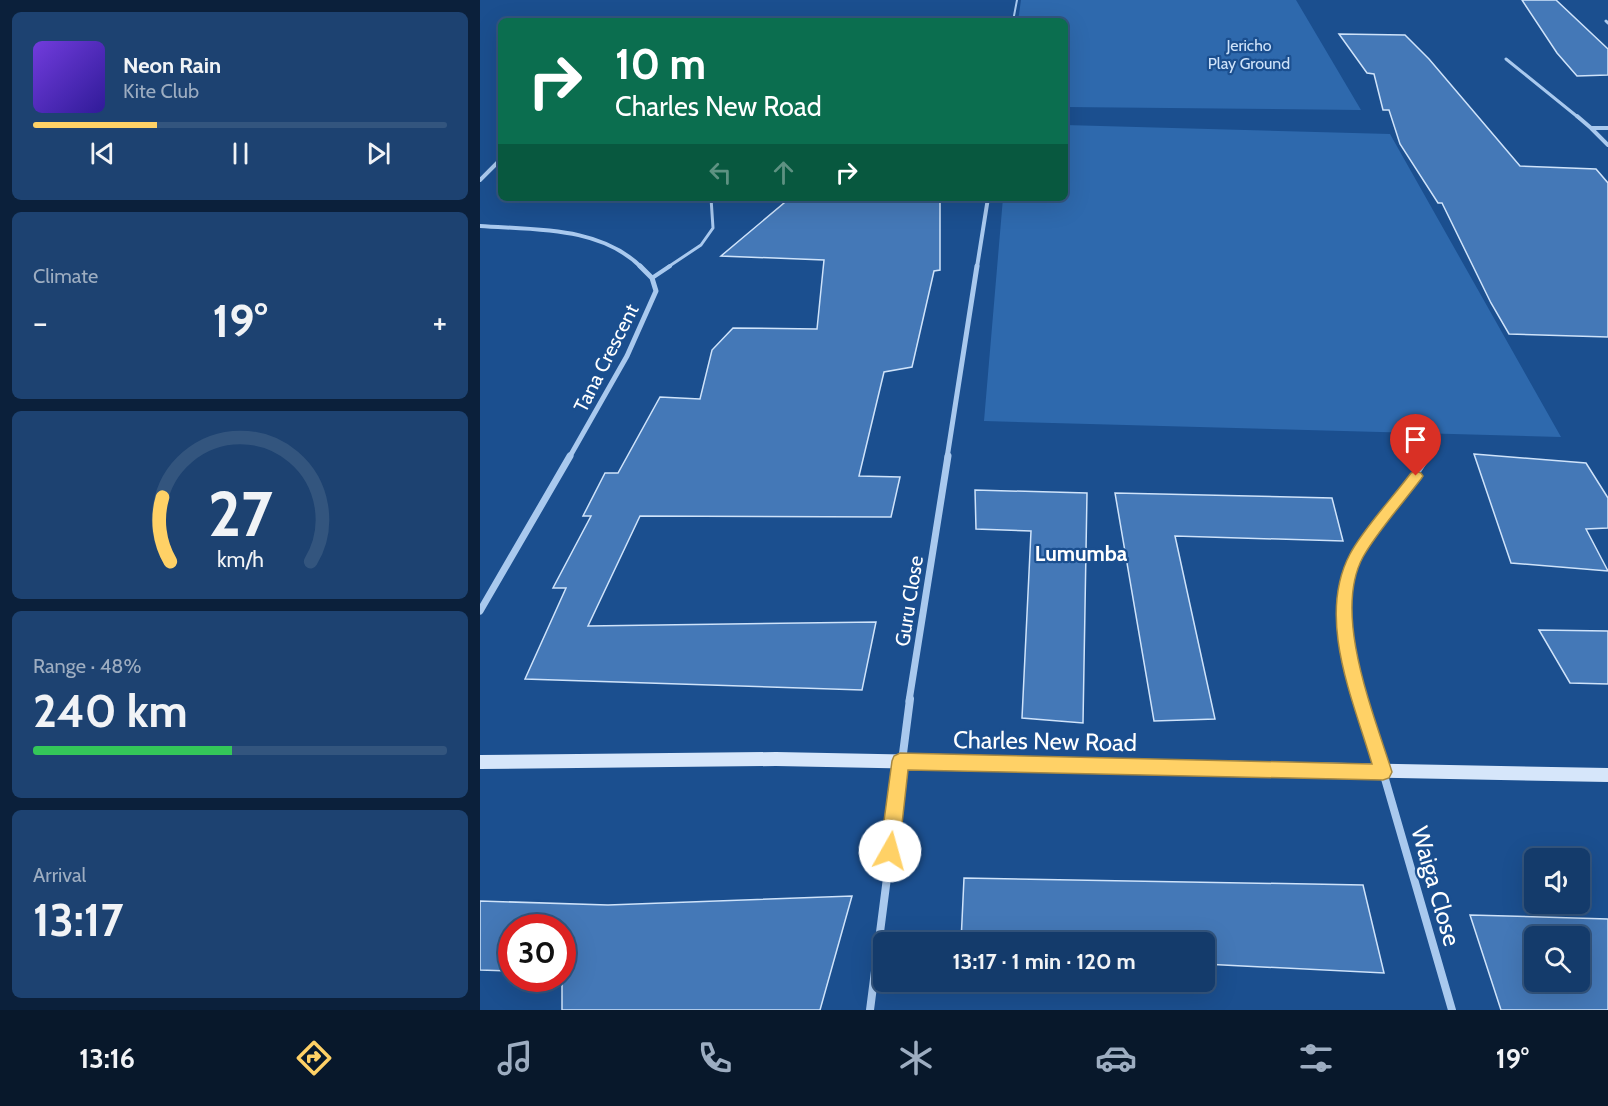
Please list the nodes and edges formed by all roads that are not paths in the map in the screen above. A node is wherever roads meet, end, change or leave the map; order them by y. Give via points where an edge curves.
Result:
1 (1017, 0) edge
2 (1014, 18) edge
3 (1506, 59) dead end
4 (1591, 128) junction
5 (1608, 128) edge
6 (1608, 145) edge
7 (498, 162) edge
8 (480, 180) edge
9 (711, 201) edge
10 (988, 201) edge
11 (480, 226) edge
12 (652, 278) junction
13 (1435, 447) dead end
14 (480, 611) edge
15 (900, 761) junction
16 (480, 762) edge
17 (1383, 772) junction
18 (1608, 775) edge
19 (870, 1010) edge
20 (1452, 1010) edge

1 - 2 lane
3 - 4 street
4 - 5 street
4 - 6 street
7 - 8 street
9 - 12 lane via 713,228 701,245
10 - 15 street, Guru Close
11 - 12 street via 554,231 599,240 620,250
12 - 14 street, Tana Crescent via 656,291 627,356
13 - 17 lane via 1357,555 1347,579 1343,607 1349,655
15 - 16 street, Charles New Road
15 - 17 street, Charles New Road
15 - 19 street, Guru Close
17 - 18 street, Charles New Road
17 - 20 street, Waiga Close

